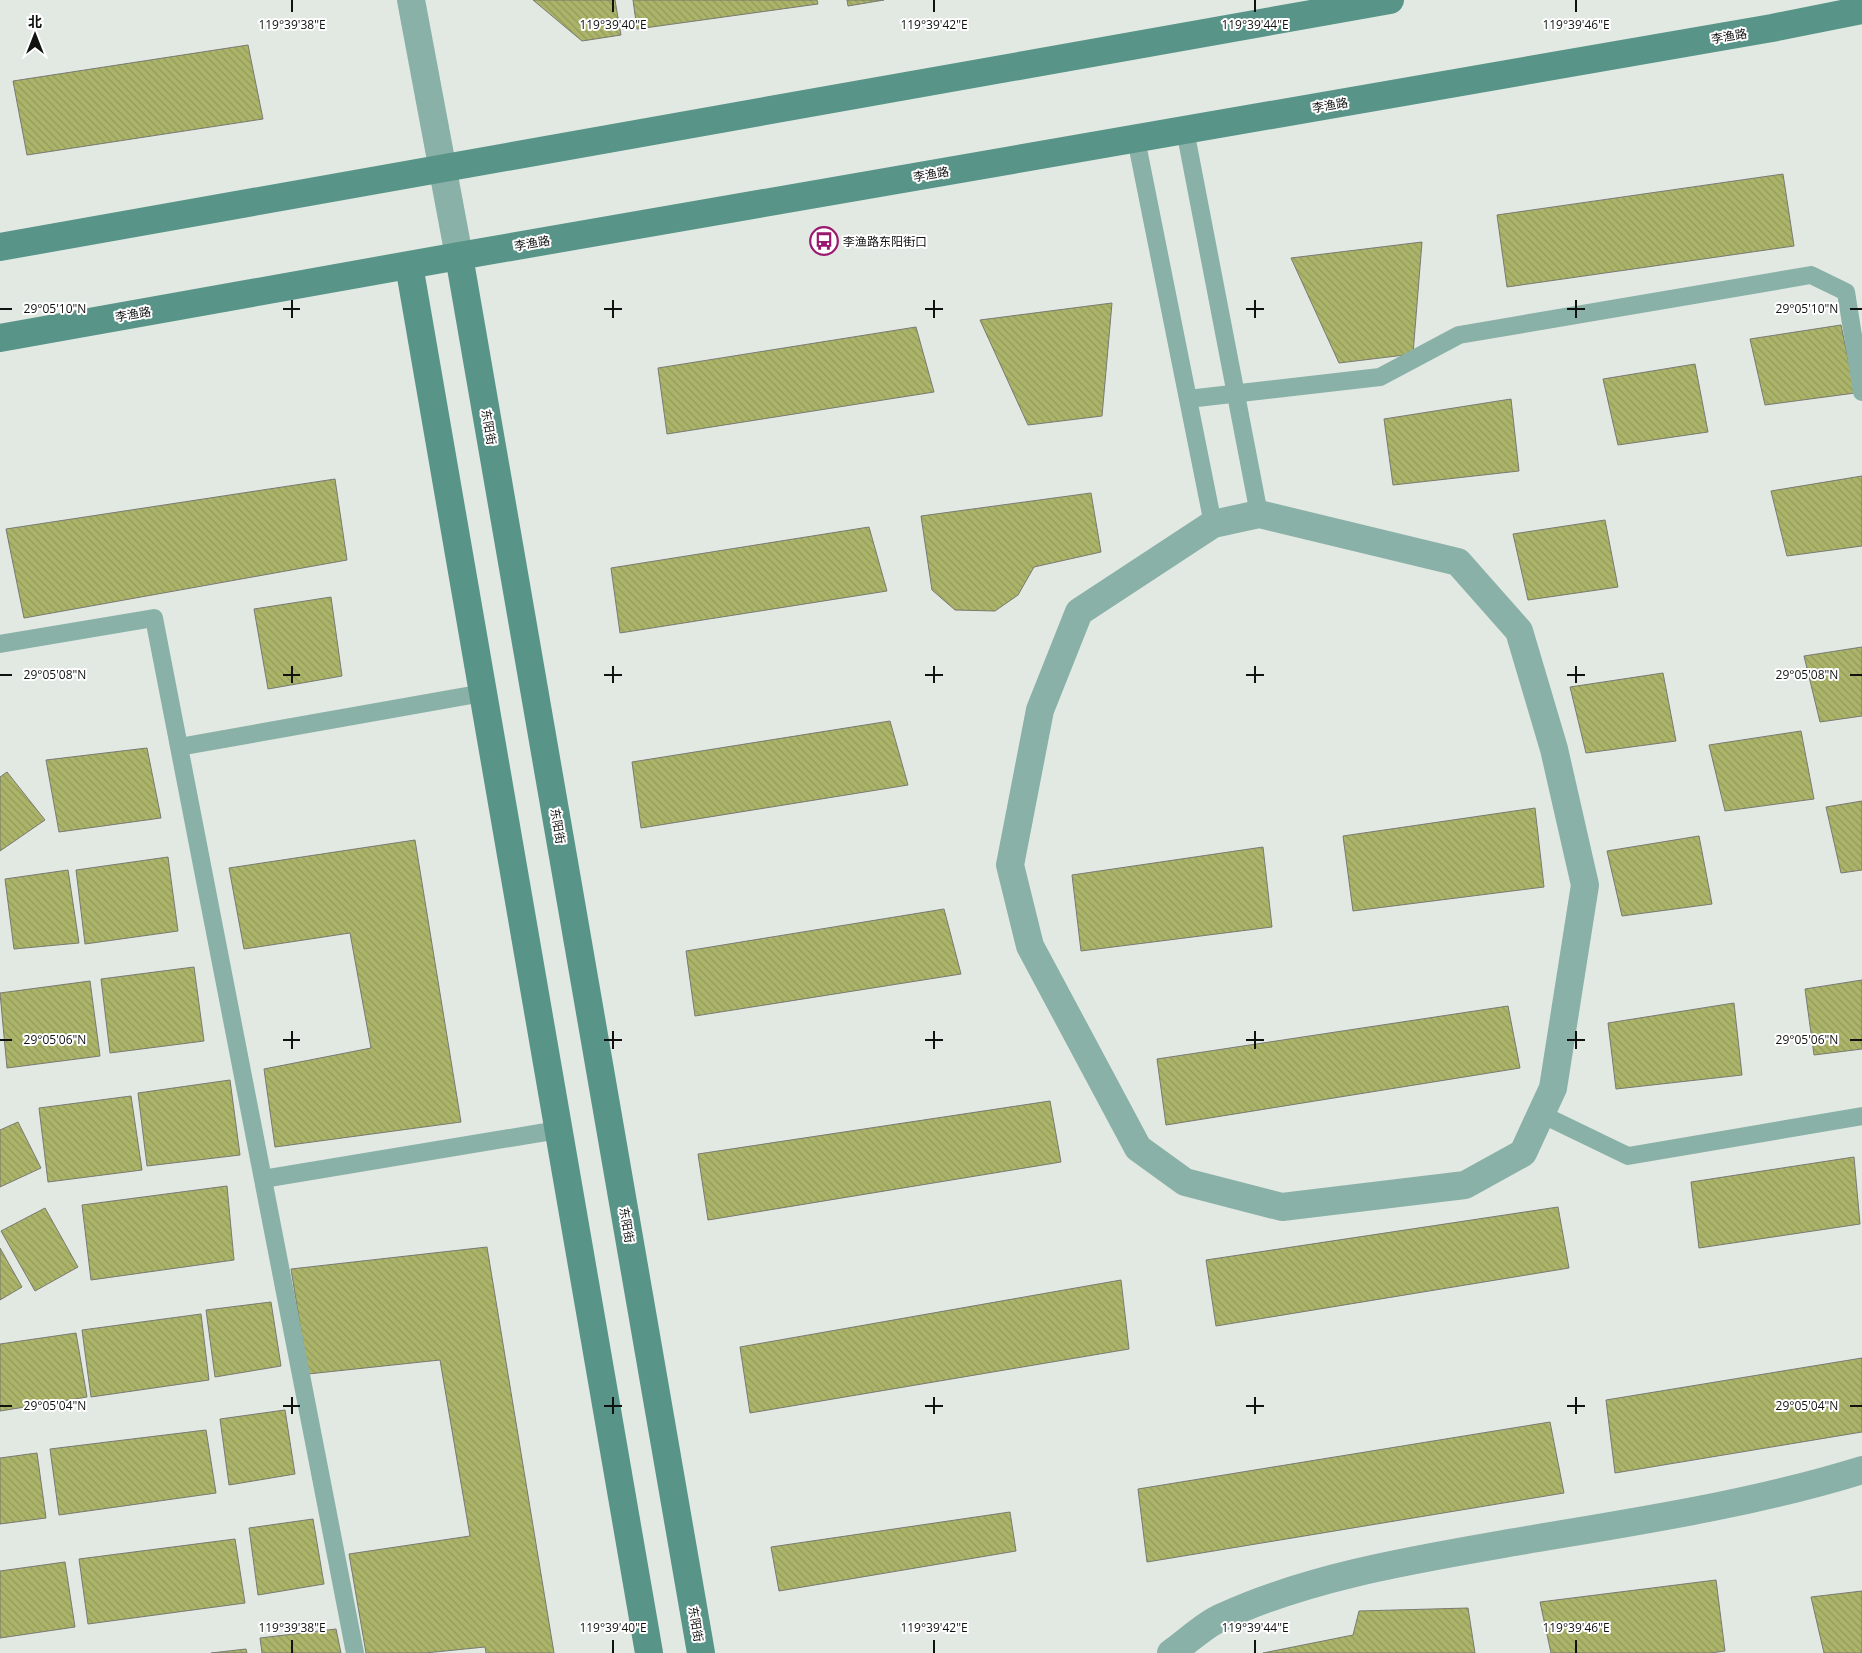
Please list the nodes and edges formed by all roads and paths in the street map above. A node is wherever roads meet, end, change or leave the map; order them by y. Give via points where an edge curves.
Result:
1 (412, 0) edge
2 (1390, 0) edge
3 (1308, 7) edge
4 (1862, 10) edge
5 (1185, 130) junction
6 (1136, 139) junction
7 (443, 170) junction
8 (0, 247) edge
9 (459, 256) junction
10 (409, 265) junction
11 (0, 338) edge
12 (1862, 392) edge
13 (1236, 394) junction
14 (1188, 399) junction
15 (1260, 514) junction
16 (1213, 524) junction
17 (0, 644) edge
18 (483, 693) junction
19 (179, 747) junction
20 (1541, 1114) junction
21 (1862, 1116) edge
22 (558, 1130) junction
23 (262, 1179) junction
24 (1862, 1470) edge
25 (355, 1653) edge
26 (649, 1653) edge
27 (701, 1653) edge
28 (1171, 1653) edge

1 - 7 street, 东阳街
2 - 3 main road
3 - 7 main road
4 - 5 main road, 李渔路
5 - 6 main road, 李渔路
5 - 13 lane
6 - 9 main road, 李渔路
6 - 14 lane
7 - 8 main road
7 - 9 street, 东阳街
9 - 10 main road, 李渔路
9 - 27 main road, 东阳街
10 - 11 main road, 李渔路
10 - 18 main road
12 - 13 lane via 1846,292 1811,275 1459,335 1380,378
13 - 14 lane
13 - 15 lane
14 - 16 lane
15 - 16 street
15 - 20 street via 1458,562 1519,631 1554,748 1585,885 1553,1088
16 - 20 street via 1079,612 1040,710 1010,865 1030,946 1138,1148 1185,1182 1282,1206 1465,1186 1523,1152
17 - 19 lane via 154,618
18 - 19 lane
18 - 22 main road
19 - 23 lane
20 - 21 lane via 1628,1156
22 - 23 lane
22 - 26 main road
23 - 25 lane
24 - 28 street via 1800,1489 1703,1510 1456,1553 1316,1582 1219,1618

